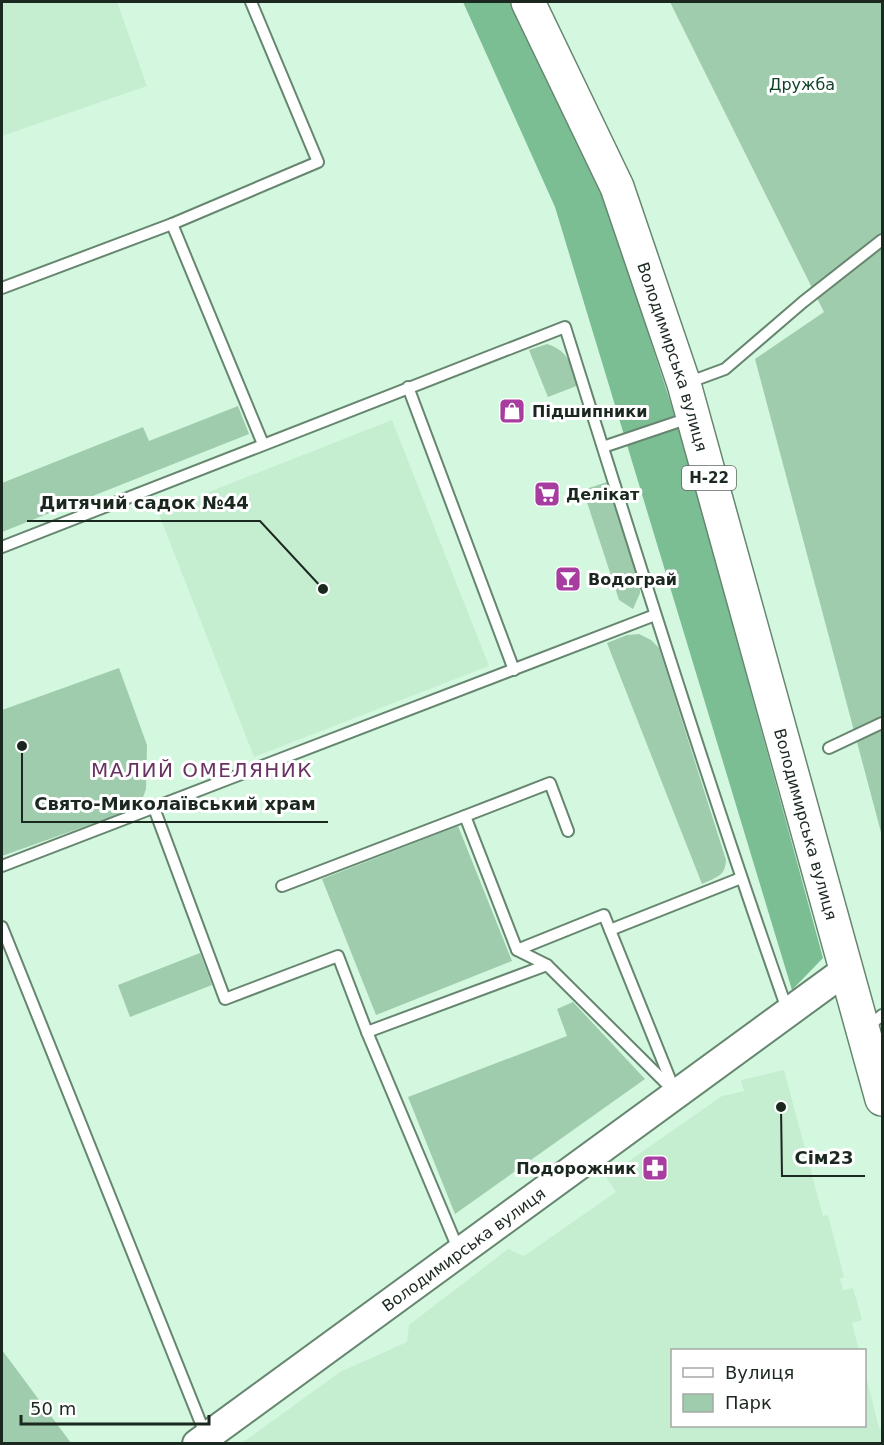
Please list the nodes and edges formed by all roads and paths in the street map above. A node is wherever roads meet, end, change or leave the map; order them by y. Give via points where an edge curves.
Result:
1 (251, 2) edge
2 (528, 2) edge
3 (171, 224) junction
4 (882, 240) edge
5 (2, 288) edge
6 (684, 384) junction
7 (408, 387) junction
8 (692, 417) junction
9 (263, 444) junction
10 (603, 447) junction
11 (2, 547) edge
12 (655, 615) junction
13 (514, 670) junction
14 (882, 723) edge
15 (829, 748) dead end
16 (154, 808) junction
17 (465, 816) junction
18 (568, 831) dead end
19 (2, 866) edge
20 (741, 878) junction
21 (282, 886) dead end
22 (2, 927) edge
23 (610, 930) junction
24 (517, 950) junction
25 (547, 964) junction
26 (846, 970) junction
27 (788, 1012) junction
28 (873, 1023) edge
29 (367, 1032) junction
30 (676, 1094) junction
31 (882, 1099) edge
32 (459, 1252) junction
33 (201, 1440) edge

1 - 3 lane via 318,162
2 - 6 main road, Володимирська вулиця / Н-22 via 617,187
3 - 5 lane
3 - 9 lane
4 - 6 lane via 725,369
6 - 8 main road, Володимирська вулиця / Н-22
7 - 9 lane
7 - 10 lane via 565,327
7 - 13 lane
8 - 10 lane
8 - 26 main road, Володимирська вулиця / Н-22
9 - 11 lane
10 - 12 lane
12 - 13 lane
12 - 20 lane
13 - 16 lane
14 - 15 lane
16 - 19 lane
16 - 29 lane via 225,999 338,956
17 - 18 lane via 550,783
17 - 21 lane
17 - 24 lane
20 - 23 lane
20 - 27 lane
22 - 33 lane
23 - 24 lane via 604,915
23 - 30 lane
24 - 25 lane
25 - 29 lane
25 - 30 lane
26 - 27 street, Володимирська вулиця
26 - 28 main road, Володимирська вулиця / Н-22
27 - 30 street, Володимирська вулиця
28 - 31 main road, Володимирська вулиця / Н-22
29 - 32 lane
30 - 32 street, Володимирська вулиця
32 - 33 street, Володимирська вулиця

